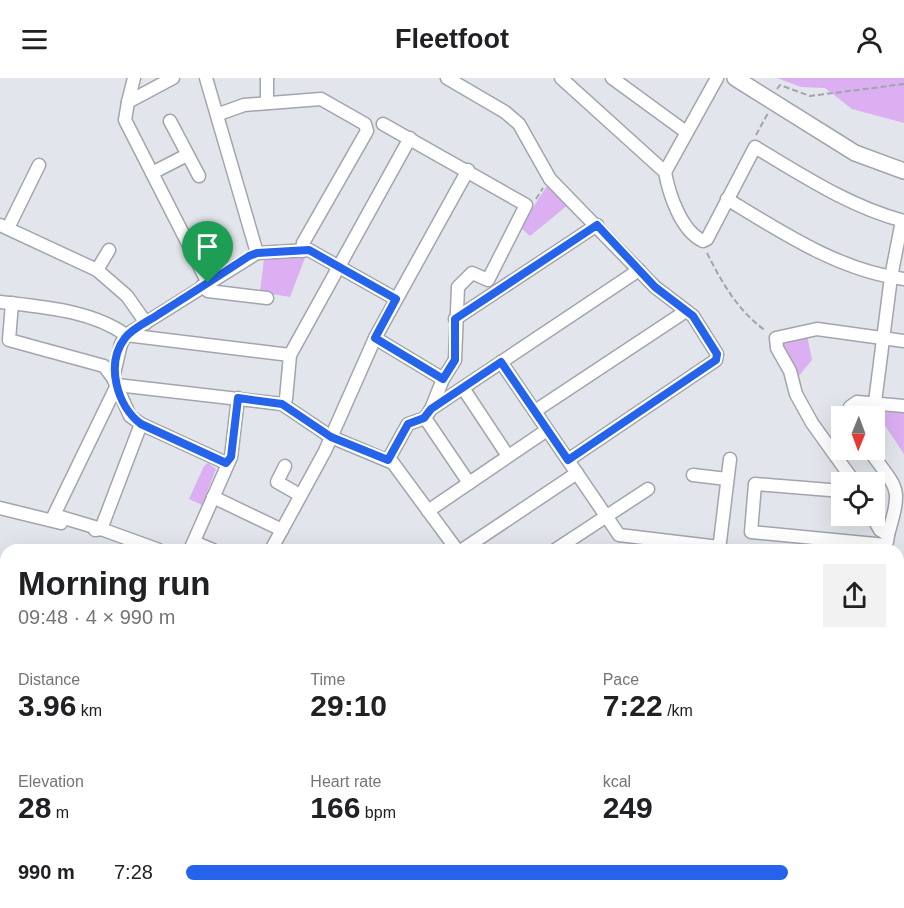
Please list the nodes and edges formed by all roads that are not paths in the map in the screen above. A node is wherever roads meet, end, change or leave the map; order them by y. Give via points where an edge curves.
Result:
1 (134, 78) edge
2 (173, 78) edge
3 (206, 78) edge
4 (267, 78) edge
5 (447, 78) edge
6 (561, 78) edge
7 (612, 78) edge
8 (717, 78) edge
9 (735, 78) edge
10 (128, 102) junction
11 (267, 103) junction
12 (219, 114) junction
13 (170, 121) dead end
14 (383, 124) dead end
15 (686, 132) junction
16 (410, 138) junction
17 (187, 155) junction
18 (39, 165) dead end
19 (468, 170) junction
20 (904, 171) edge
21 (665, 172) junction
22 (152, 173) junction
23 (199, 176) dead end
24 (727, 199) junction
25 (903, 221) edge
26 (597, 225) junction
27 (4, 227) edge
28 (109, 250) dead end
29 (302, 250) junction
30 (257, 253) junction
31 (339, 267) junction
32 (97, 270) junction
33 (639, 270) junction
34 (891, 277) junction
35 (904, 279) edge
36 (205, 285) junction
37 (267, 298) dead end
38 (396, 299) junction
39 (6, 302) edge
40 (686, 310) junction
41 (455, 319) junction
42 (146, 323) junction
43 (126, 336) junction
44 (375, 338) junction
45 (883, 338) junction
46 (904, 341) edge
47 (290, 355) junction
48 (501, 362) junction
49 (443, 379) junction
50 (115, 382) junction
51 (463, 388) junction
52 (238, 398) junction
53 (875, 402) junction
54 (282, 404) junction
55 (904, 405) edge
56 (851, 406) edge
57 (535, 411) junction
58 (428, 413) junction
59 (141, 424) junction
60 (547, 429) junction
61 (331, 437) junction
62 (508, 456) junction
63 (730, 459) dead end
64 (388, 460) junction
65 (568, 460) junction
66 (876, 460) edge
67 (226, 463) junction
68 (285, 466) dead end
69 (847, 472) edge
70 (577, 473) junction
71 (693, 476) dead end
72 (727, 479) junction
73 (469, 483) junction
74 (648, 489) dead end
75 (831, 490) edge
76 (300, 495) junction
77 (213, 497) junction
78 (901, 501) edge
79 (1, 510) edge
80 (428, 511) junction
81 (605, 515) junction
82 (878, 526) edge
83 (101, 529) junction
84 (282, 530) junction
85 (142, 544) edge
86 (193, 544) edge
87 (274, 544) edge
88 (453, 544) edge
89 (471, 544) edge
90 (564, 544) edge
91 (683, 544) edge
92 (720, 544) edge
93 (886, 544) edge

1 - 10 street
2 - 10 street
3 - 12 street
4 - 11 street
5 - 26 street via 519,124 540,165
6 - 21 street
7 - 15 street
8 - 15 street
9 - 20 street via 855,153
10 - 22 street via 125,120
11 - 12 street via 244,105
11 - 29 street via 321,99 365,124 368,131
12 - 30 street
13 - 17 street
14 - 16 street
15 - 21 street
16 - 19 street
16 - 31 street
17 - 22 street
17 - 23 street
18 - 27 street
19 - 38 street
19 - 41 street via 524,201 527,208 488,280 472,273 458,287
21 - 24 street via 679,211 704,241
22 - 36 street
24 - 25 street via 755,147 822,187
24 - 34 street via 829,256
25 - 34 street
26 - 33 street
26 - 41 street
27 - 32 street
28 - 32 street
29 - 30 street
29 - 31 street
30 - 36 street
31 - 38 street
31 - 47 street
32 - 42 street via 127,296
33 - 40 street
33 - 48 street
34 - 35 street
34 - 45 street
36 - 37 street via 208,291
36 - 42 street
38 - 44 street
39 - 43 street via 90,316
39 - 50 street via 9,340 104,366
40 - 57 street
40 - 65 street via 717,354 716,360
41 - 49 street via 455,360
42 - 43 street
43 - 47 street
43 - 50 street via 121,344
44 - 49 street
44 - 61 street
45 - 46 street
45 - 53 street
45 - 69 street via 817,329 776,338 796,393
47 - 54 street via 286,399
48 - 51 street
48 - 57 street
49 - 58 street
50 - 52 street
50 - 59 street via 130,416
50 - 83 street via 54,515
51 - 58 street
51 - 62 street
52 - 54 street
52 - 67 street via 231,457
53 - 55 street
53 - 56 street via 857,402
54 - 61 street
57 - 60 street
58 - 64 street via 408,424
58 - 73 street
59 - 67 street
59 - 83 street
60 - 62 street
60 - 65 street
61 - 64 street
61 - 76 street
62 - 73 street
63 - 72 street
64 - 80 street
65 - 70 street
66 - 78 street
67 - 77 street
68 - 76 street via 277,482
70 - 81 street
70 - 89 street
71 - 72 street
72 - 92 street
73 - 80 street
74 - 81 street
75 - 93 street via 755,484 751,532
76 - 84 street
77 - 84 street
77 - 86 street
78 - 93 street
79 - 83 street via 93,531
80 - 88 street
81 - 90 street
81 - 91 street via 619,535
82 - 93 street
83 - 85 street
84 - 87 street

